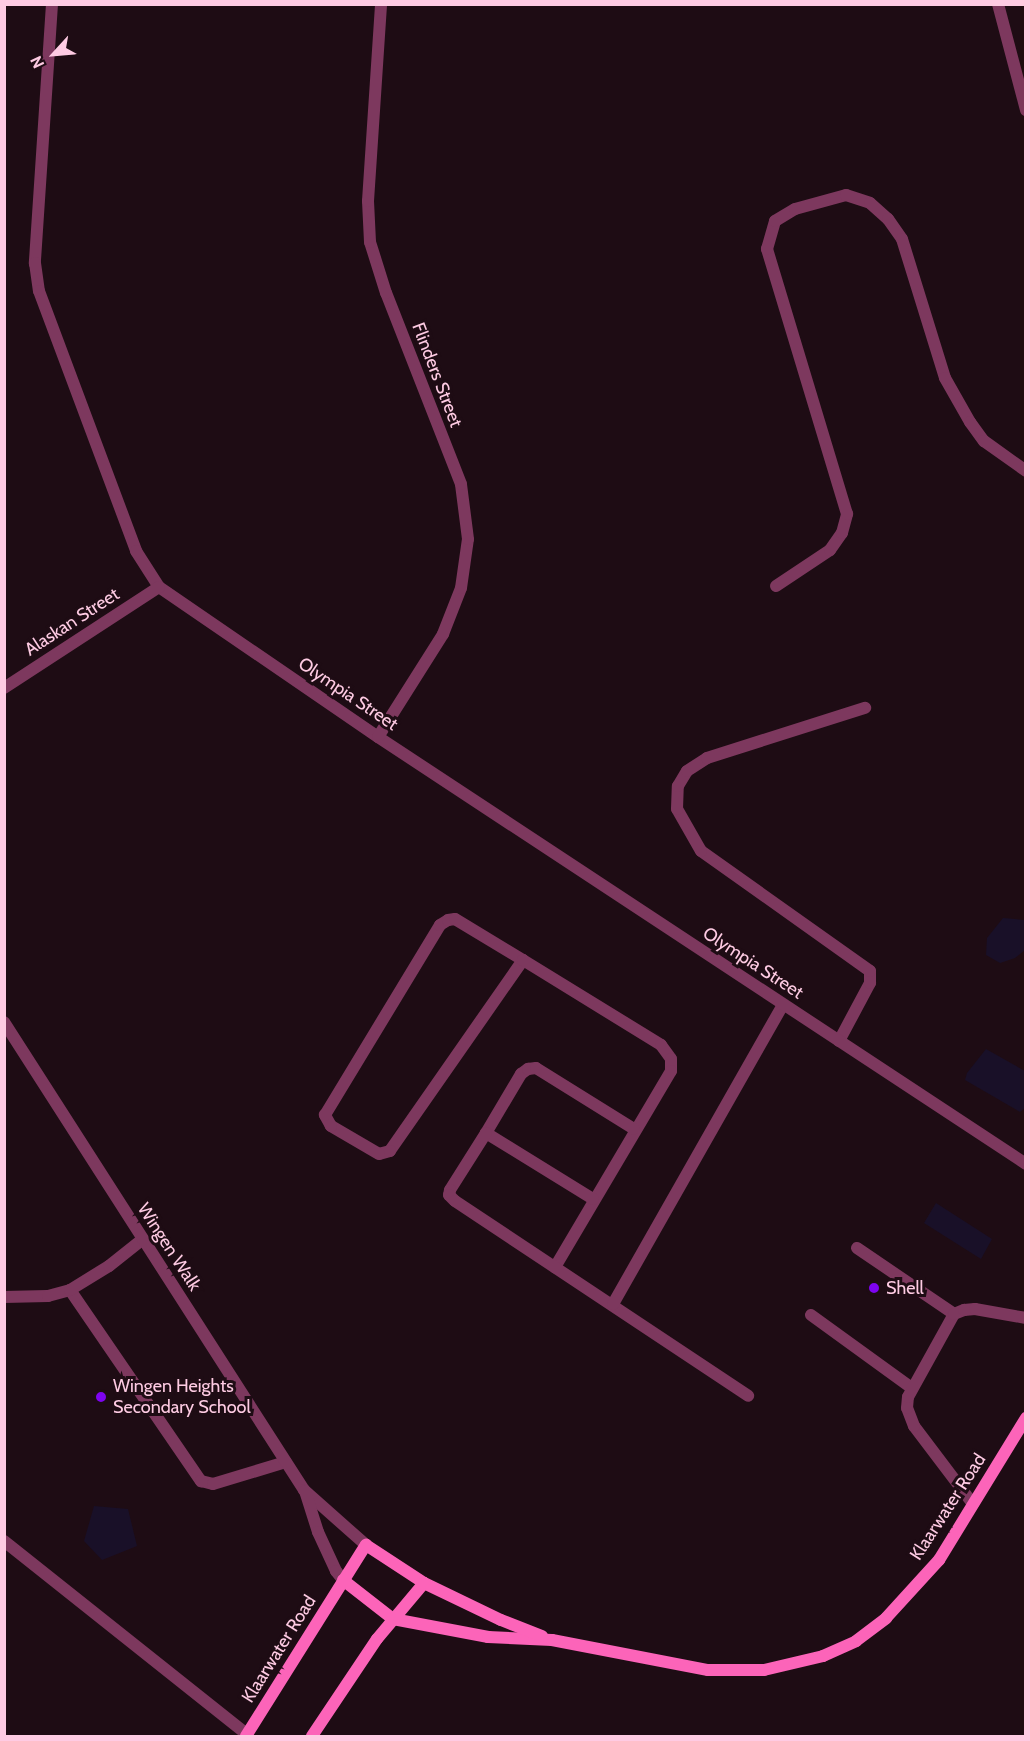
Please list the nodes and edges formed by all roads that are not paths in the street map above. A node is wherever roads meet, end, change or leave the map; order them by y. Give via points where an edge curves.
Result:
1 (52, 4) edge
2 (381, 4) edge
3 (998, 4) edge
4 (1026, 110) edge
5 (1026, 471) edge
6 (776, 586) dead end
7 (159, 587) junction
8 (4, 688) edge
9 (865, 708) dead end
10 (378, 737) junction
11 (523, 960) junction
12 (783, 1005) junction
13 (4, 1022) edge
14 (839, 1041) junction
15 (634, 1130) junction
16 (486, 1133) junction
17 (1026, 1164) edge
18 (593, 1199) junction
19 (143, 1239) junction
20 (856, 1248) dead end
21 (555, 1267) junction
22 (70, 1290) junction
23 (4, 1297) edge
24 (613, 1304) junction
25 (954, 1314) junction
26 (811, 1315) dead end
27 (1026, 1318) edge
28 (912, 1388) junction
29 (748, 1396) dead end
30 (1026, 1418) edge
31 (286, 1462) junction
32 (304, 1490) junction
33 (973, 1504) junction
34 (4, 1541) edge
35 (366, 1545) junction
36 (344, 1580) junction
37 (424, 1583) junction
38 (393, 1619) junction
39 (552, 1640) junction
40 (246, 1735) edge
41 (312, 1737) edge

1 - 7 street, Olympia Street via 35,263 39,291 136,551
2 - 10 street, Flinders Street via 368,201 370,242 461,484 468,540 461,588 443,634
3 - 4 street
5 - 6 street via 984,441 945,378 902,239 888,219 870,203 846,195 795,209 775,221 767,249 847,514 842,533 830,550
7 - 8 street, Alaskan Street
7 - 10 street, Olympia Street
9 - 14 street via 707,758 687,771 678,786 677,809 701,851 870,971 870,983
10 - 12 street, Olympia Street
11 - 11 street via 455,919 440,925 326,1111 328,1123 379,1154 390,1151
11 - 15 street via 666,1050 671,1071
12 - 14 street, Olympia Street
12 - 24 street
13 - 19 street, Wingen Walk
14 - 17 street, Olympia Street
15 - 16 street via 536,1068 521,1074
15 - 18 street
16 - 18 street
16 - 21 street via 449,1195
18 - 21 street
19 - 22 street
19 - 31 street, Wingen Walk
20 - 25 street
21 - 24 street
22 - 23 street via 48,1296
22 - 31 street via 201,1480 213,1484
24 - 29 street
25 - 27 street via 975,1309
25 - 28 street
26 - 28 street
28 - 33 street via 907,1408 914,1426
30 - 33 street, Klaarwater Road
31 - 32 street, Wingen Walk
32 - 35 street, Wingen Walk
32 - 36 street, Wingen Walk via 318,1532
33 - 39 street, Klaarwater Road via 939,1560 886,1618 856,1641 823,1656 764,1670 708,1670
34 - 40 street
35 - 36 street, Klaarwater Road
35 - 37 street, Klaarwater Road
36 - 38 street, Klaarwater Road
36 - 40 street, Klaarwater Road
37 - 38 street
37 - 39 street, Klaarwater Road
38 - 39 street, Klaarwater Road via 488,1637
38 - 41 street via 341,1689

